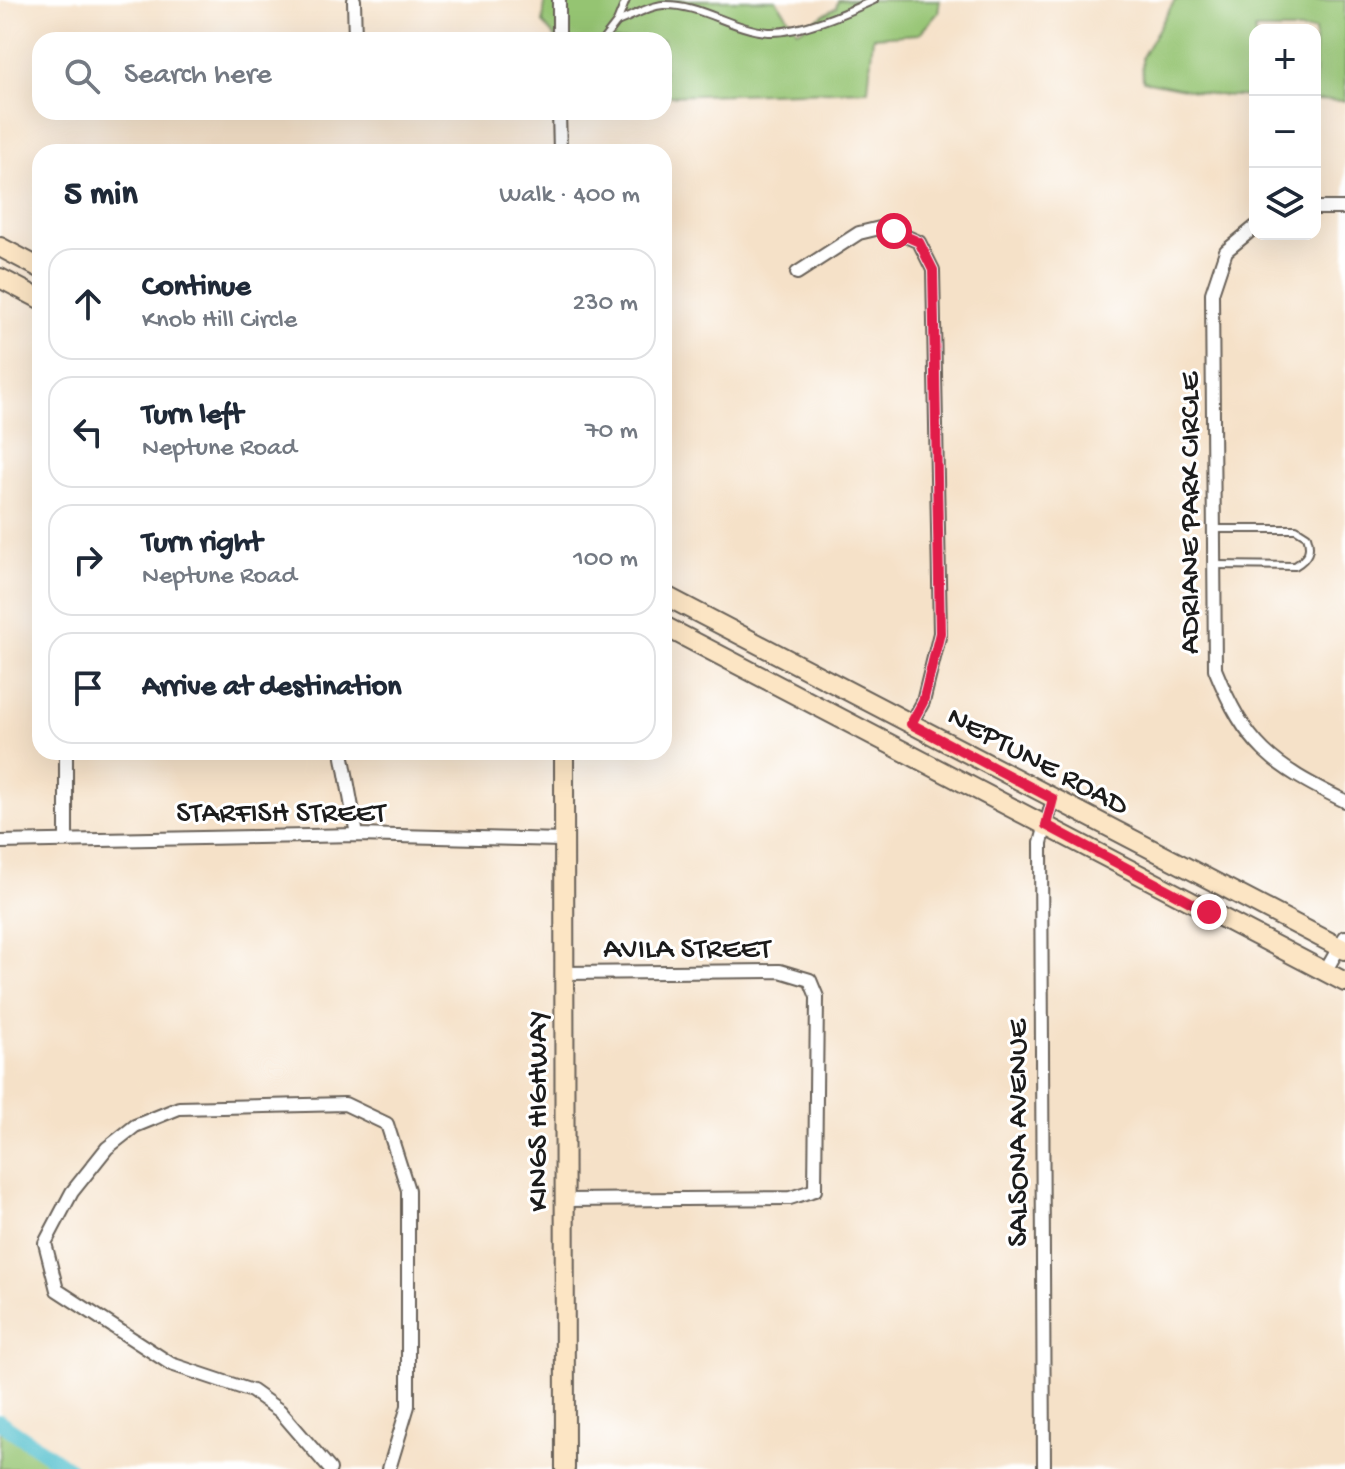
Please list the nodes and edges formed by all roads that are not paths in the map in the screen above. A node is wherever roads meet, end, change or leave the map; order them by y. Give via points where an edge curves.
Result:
1 (354, 0) edge
2 (559, 0) edge
3 (626, 0) edge
4 (874, 0) edge
5 (617, 22) junction
6 (355, 32) edge
7 (559, 32) edge
8 (609, 32) edge
9 (559, 120) edge
10 (560, 144) edge
11 (1321, 208) edge
12 (1345, 208) edge
13 (1249, 232) edge
14 (0, 247) edge
15 (32, 264) edge
16 (797, 273) dead end
17 (0, 278) edge
18 (32, 295) edge
19 (1215, 529) junction
20 (1215, 565) junction
21 (672, 599) edge
22 (672, 630) edge
23 (911, 724) junction
24 (66, 760) edge
25 (343, 760) edge
26 (564, 760) edge
27 (1053, 799) junction
28 (1345, 801) edge
29 (1046, 825) junction
30 (357, 835) junction
31 (66, 839) junction
32 (563, 840) junction
33 (0, 842) edge
34 (1343, 945) edge
35 (1325, 972) junction
36 (564, 973) junction
37 (1345, 982) edge
38 (564, 1200) junction
39 (330, 1469) edge
40 (389, 1469) edge
41 (565, 1469) edge
42 (1044, 1469) edge

1 - 6 street
2 - 7 street
3 - 5 lane
4 - 5 lane via 833,19 770,32 684,6 659,5
5 - 8 lane
9 - 10 street
11 - 12 street
13 - 19 street, ADRIANE PARK CIRCLE via 1226,251 1212,293
14 - 15 main road
16 - 23 street via 859,233 884,227 919,242 933,270 940,633 923,702
17 - 18 main road
19 - 20 street, ADRIANE PARK CIRCLE
19 - 20 lane via 1296,529 1310,544 1309,553 1295,566
20 - 28 street, ADRIANE PARK CIRCLE via 1215,669 1233,713 1265,754
21 - 23 main road, NEPTUNE ROAD
22 - 29 main road, NEPTUNE ROAD
23 - 27 main road, NEPTUNE ROAD
24 - 31 street
25 - 30 street
26 - 32 main road, KINGS HIGHWAY
27 - 29 street, SALSONA AVENUE
27 - 34 main road, NEPTUNE ROAD
29 - 35 main road, NEPTUNE ROAD
29 - 42 street, SALSONA AVENUE via 1041,843
30 - 31 street, STARFISH STREET
30 - 32 street, STARFISH STREET
31 - 33 street, STARFISH STREET
32 - 36 main road, KINGS HIGHWAY
34 - 35 street
35 - 37 main road, NEPTUNE ROAD
36 - 38 main road, KINGS HIGHWAY
36 - 38 street, AVILA STREET via 780,971 810,980 817,997 815,1190 790,1198
38 - 41 main road, KINGS HIGHWAY
39 - 40 street via 280,1411 252,1391 171,1364 57,1290 45,1243 72,1192 107,1148 135,1126 179,1108 344,1104 387,1124 408,1190 408,1406

